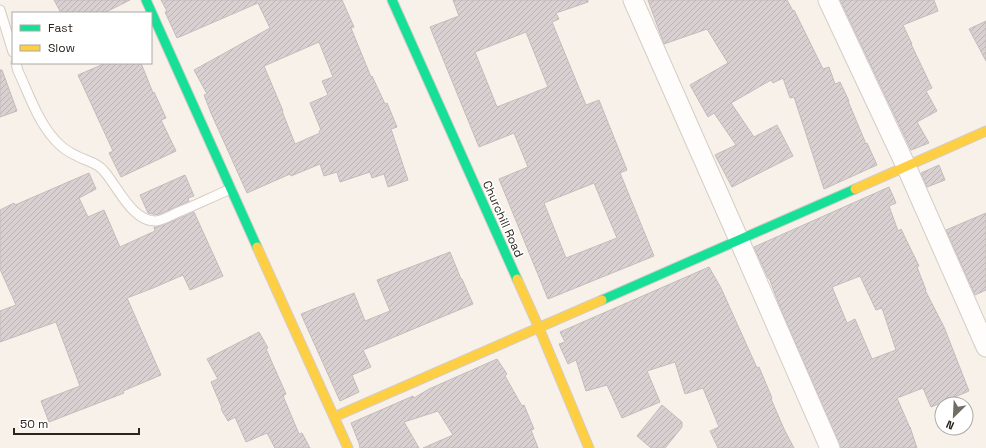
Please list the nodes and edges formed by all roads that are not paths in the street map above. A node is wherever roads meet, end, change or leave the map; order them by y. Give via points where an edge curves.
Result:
1 (146, 0) edge
2 (392, 0) edge
3 (633, 0) edge
4 (828, 0) edge
5 (0, 10) edge
6 (151, 12) edge
7 (152, 13) edge
8 (12, 48) edge
9 (16, 64) edge
10 (986, 131) edge
11 (906, 166) junction
12 (231, 189) junction
13 (739, 240) junction
14 (539, 328) junction
15 (986, 347) edge
16 (334, 417) junction
17 (348, 448) edge
18 (589, 448) edge
19 (830, 448) edge

1 - 6 street
2 - 14 street, Churchill Road
3 - 13 street
4 - 11 street
5 - 8 lane
7 - 12 street
9 - 12 lane via 42,122 55,140 64,149 102,169 129,205 146,220 156,221 167,217
10 - 11 street
11 - 13 street
11 - 15 street
12 - 16 street
13 - 14 street
13 - 19 street
14 - 16 street
14 - 18 street, Churchill Road
16 - 17 street

